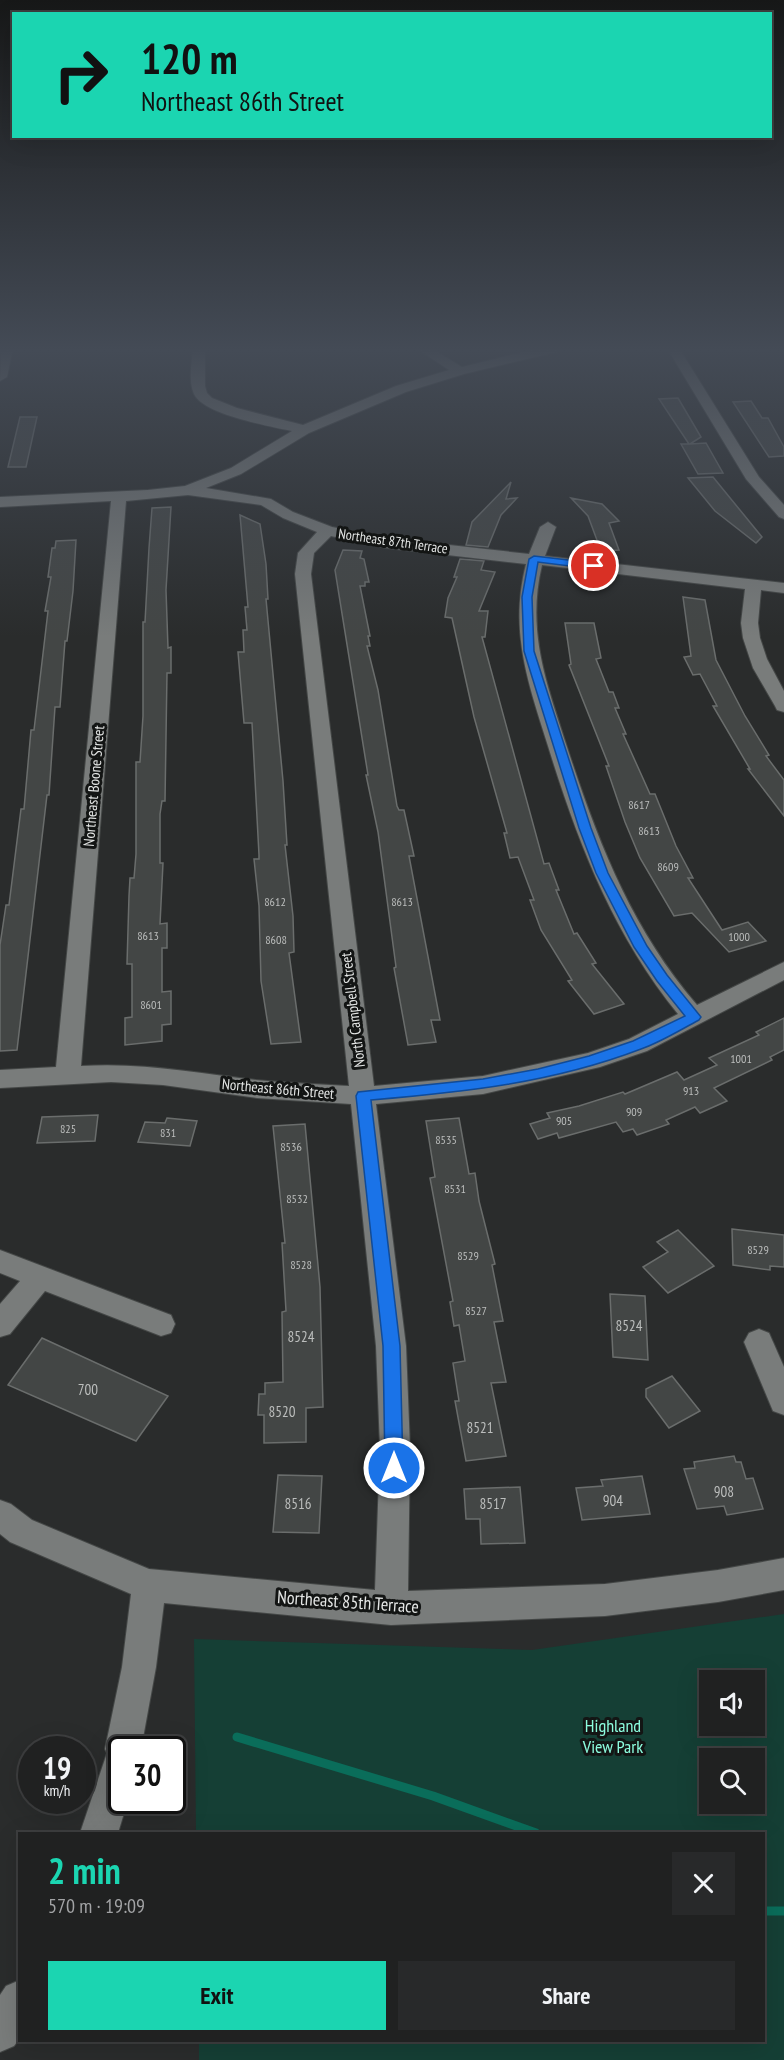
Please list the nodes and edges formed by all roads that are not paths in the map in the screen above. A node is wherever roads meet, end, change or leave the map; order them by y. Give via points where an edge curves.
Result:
1 (281, 444) edge
2 (732, 444) edge
3 (188, 490) junction
4 (119, 497) junction
5 (0, 502) edge
6 (784, 514) edge
7 (548, 527) dead end
8 (328, 531) junction
9 (534, 559) junction
10 (753, 585) junction
11 (784, 588) edge
12 (784, 706) edge
13 (784, 970) edge
14 (694, 1017) junction
15 (68, 1074) junction
16 (0, 1079) edge
17 (363, 1096) junction
18 (0, 1261) edge
19 (40, 1277) junction
20 (161, 1324) dead end
21 (0, 1325) edge
22 (759, 1342) dead end
23 (784, 1402) edge
24 (0, 1515) edge
25 (784, 1574) edge
26 (149, 1585) junction
27 (391, 1608) junction
28 (126, 1736) edge
29 (108, 1804) edge
30 (99, 1832) edge
31 (18, 2003) edge
32 (0, 2032) edge

1 - 3 street via 236,471
2 - 6 street via 757,484
3 - 4 street
3 - 8 street, Northeast 87th Terrace via 253,498
4 - 5 street
4 - 15 street, Northeast Boone Street
7 - 9 street
8 - 9 street, Northeast 87th Terrace via 387,543
8 - 17 street, North Campbell Street via 308,547 303,574
9 - 10 street, Northeast 87th Terrace
9 - 14 street via 527,597 529,651 585,828 602,873 641,947
10 - 11 street, Northeast 87th Terrace
10 - 12 street via 752,643
13 - 14 street, Northeast 86th Street
14 - 17 street, Northeast 86th Street via 638,1045 538,1074 483,1085
15 - 16 street, Northeast 86th Street
15 - 17 street, Northeast 86th Street via 111,1073
17 - 27 street, North Campbell Street via 391,1346 395,1448
18 - 19 street
19 - 20 street
19 - 21 street
22 - 23 street
24 - 26 street, Northeast 85th Terrace via 21,1531
25 - 27 street, Northeast 85th Terrace via 605,1600
26 - 27 street, Northeast 85th Terrace
26 - 28 street
29 - 30 street
31 - 32 street

